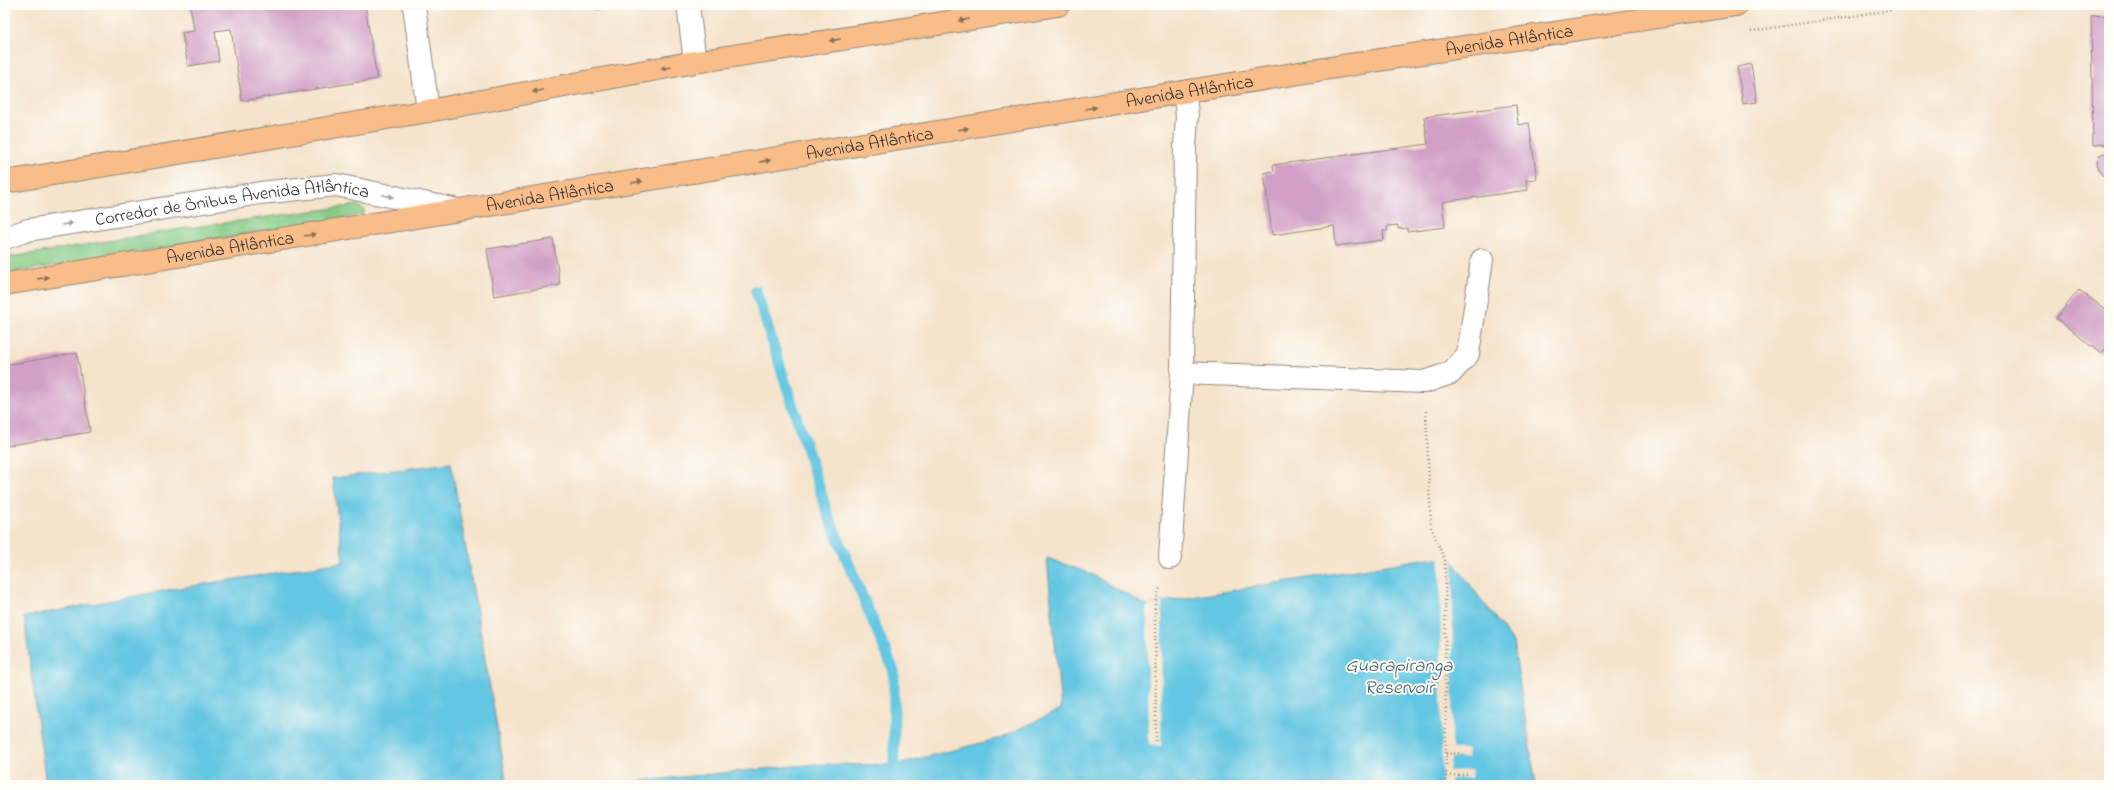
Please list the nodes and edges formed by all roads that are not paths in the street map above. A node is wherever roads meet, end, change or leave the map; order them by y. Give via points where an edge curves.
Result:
1 (414, 5) edge
2 (688, 5) edge
3 (1058, 5) edge
4 (1736, 5) edge
5 (695, 62) junction
6 (1185, 92) junction
7 (428, 111) junction
8 (5, 182) edge
9 (460, 210) junction
10 (5, 238) edge
11 (1482, 260) dead end
12 (5, 284) edge
13 (1182, 374) junction
14 (1170, 558) road end

1 - 7 street
2 - 5 street
3 -> 5 main road
4 - 6 main road, Avenida Atlântica
5 -> 7 main road
9 -> 6 main road, Avenida Atlântica
6 - 13 street via 1187,117
7 - 8 main road
10 -> 9 street, Corredor de Ônibus Avenida Atlântica via 28,230 260,193 336,185
12 -> 9 main road, Avenida Atlântica
11 - 13 street via 1468,354 1451,373 1424,382
13 - 14 street

